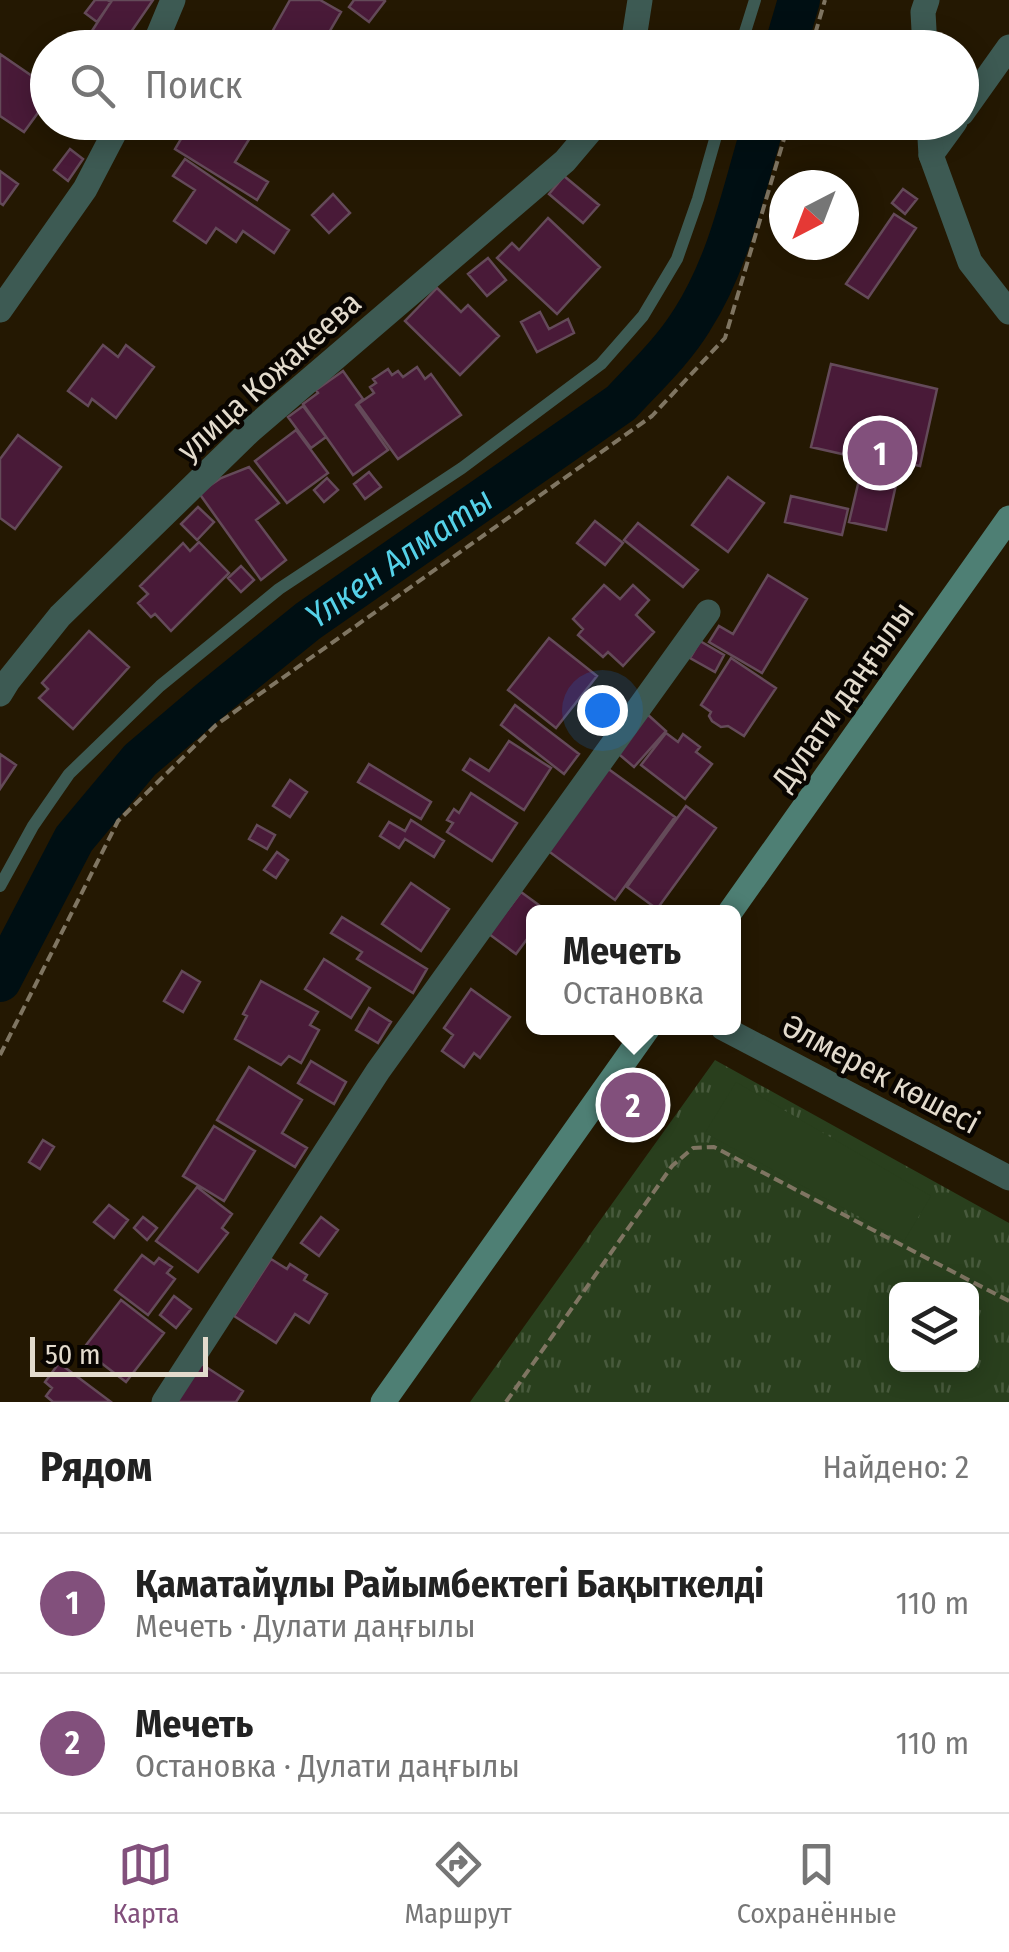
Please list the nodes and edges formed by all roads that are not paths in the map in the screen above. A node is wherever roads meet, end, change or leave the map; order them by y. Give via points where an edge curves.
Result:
1 (174, 0) edge
2 (640, 0) edge
3 (755, 0) edge
4 (927, 0) edge
5 (161, 30) edge
6 (635, 30) edge
7 (746, 30) edge
8 (924, 30) edge
9 (1009, 47) edge
10 (979, 89) edge
11 (111, 140) edge
12 (583, 140) edge
13 (715, 140) edge
14 (930, 140) edge
15 (942, 140) edge
16 (931, 155) junction
17 (0, 310) edge
18 (1009, 312) edge
19 (1009, 518) edge
20 (708, 612) dead end
21 (0, 694) edge
22 (0, 886) edge
23 (735, 905) edge
24 (643, 1035) edge
25 (736, 1035) edge
26 (1009, 1178) edge
27 (164, 1402) edge
28 (384, 1402) edge

1 - 5 street
2 - 6 street
3 - 7 lane
4 - 8 street
9 - 10 street
11 - 17 street via 85,189
12 - 21 street, улица Кожакеева via 250,431 60,616
13 - 22 lane via 676,259 643,316 601,364 462,468 279,589 160,686 68,774
14 - 16 street
15 - 16 street
16 - 18 street via 970,262
19 - 23 main road, Дулати даңғылы
20 - 27 street via 378,1071
24 - 28 main road
25 - 26 street, Әлмерек көшесі

